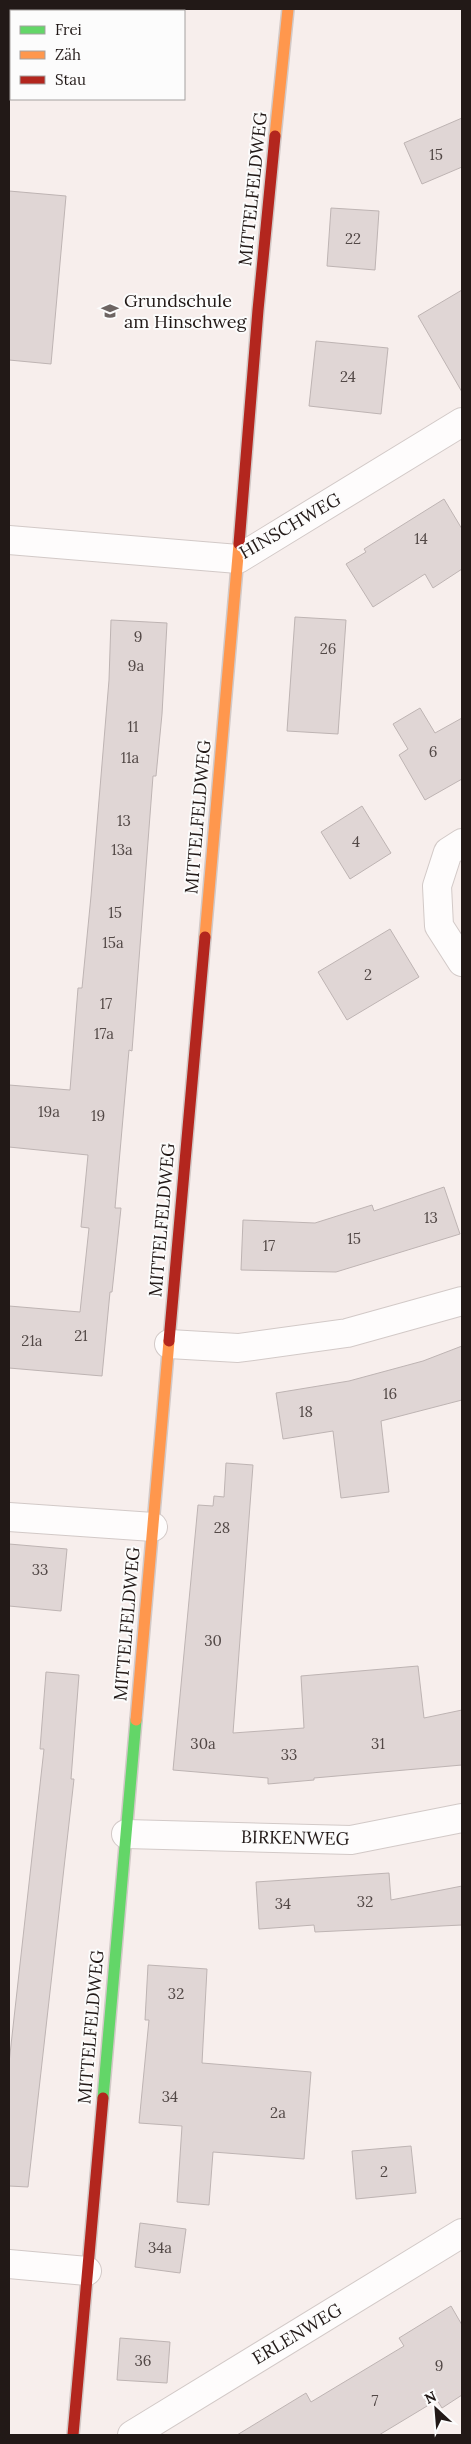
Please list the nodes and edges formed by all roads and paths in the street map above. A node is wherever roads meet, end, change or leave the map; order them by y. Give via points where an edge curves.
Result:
1 (288, 9) edge
2 (462, 422) edge
3 (9, 540) edge
4 (238, 559) junction
5 (462, 843) edge
6 (462, 962) edge
7 (462, 1301) edge
8 (169, 1344) junction
9 (9, 1517) edge
10 (153, 1527) junction
11 (462, 1818) edge
12 (126, 1834) junction
13 (462, 2233) edge
14 (9, 2264) edge
15 (87, 2271) junction
16 (73, 2435) edge
17 (132, 2435) edge

1 - 4 street, MITTELFELDWEG via 258,310
2 - 4 street, HINSCHWEG
3 - 4 street, HINSCHWEG
4 - 8 street, MITTELFELDWEG
5 - 6 street via 448,852 437,886 439,926
7 - 8 street via 347,1333 238,1348
8 - 10 street, MITTELFELDWEG
9 - 10 street
10 - 12 street, MITTELFELDWEG
11 - 12 street, BIRKENWEG via 351,1840
12 - 15 street, MITTELFELDWEG
13 - 17 street, ERLENWEG
14 - 15 street
15 - 16 street, MITTELFELDWEG

